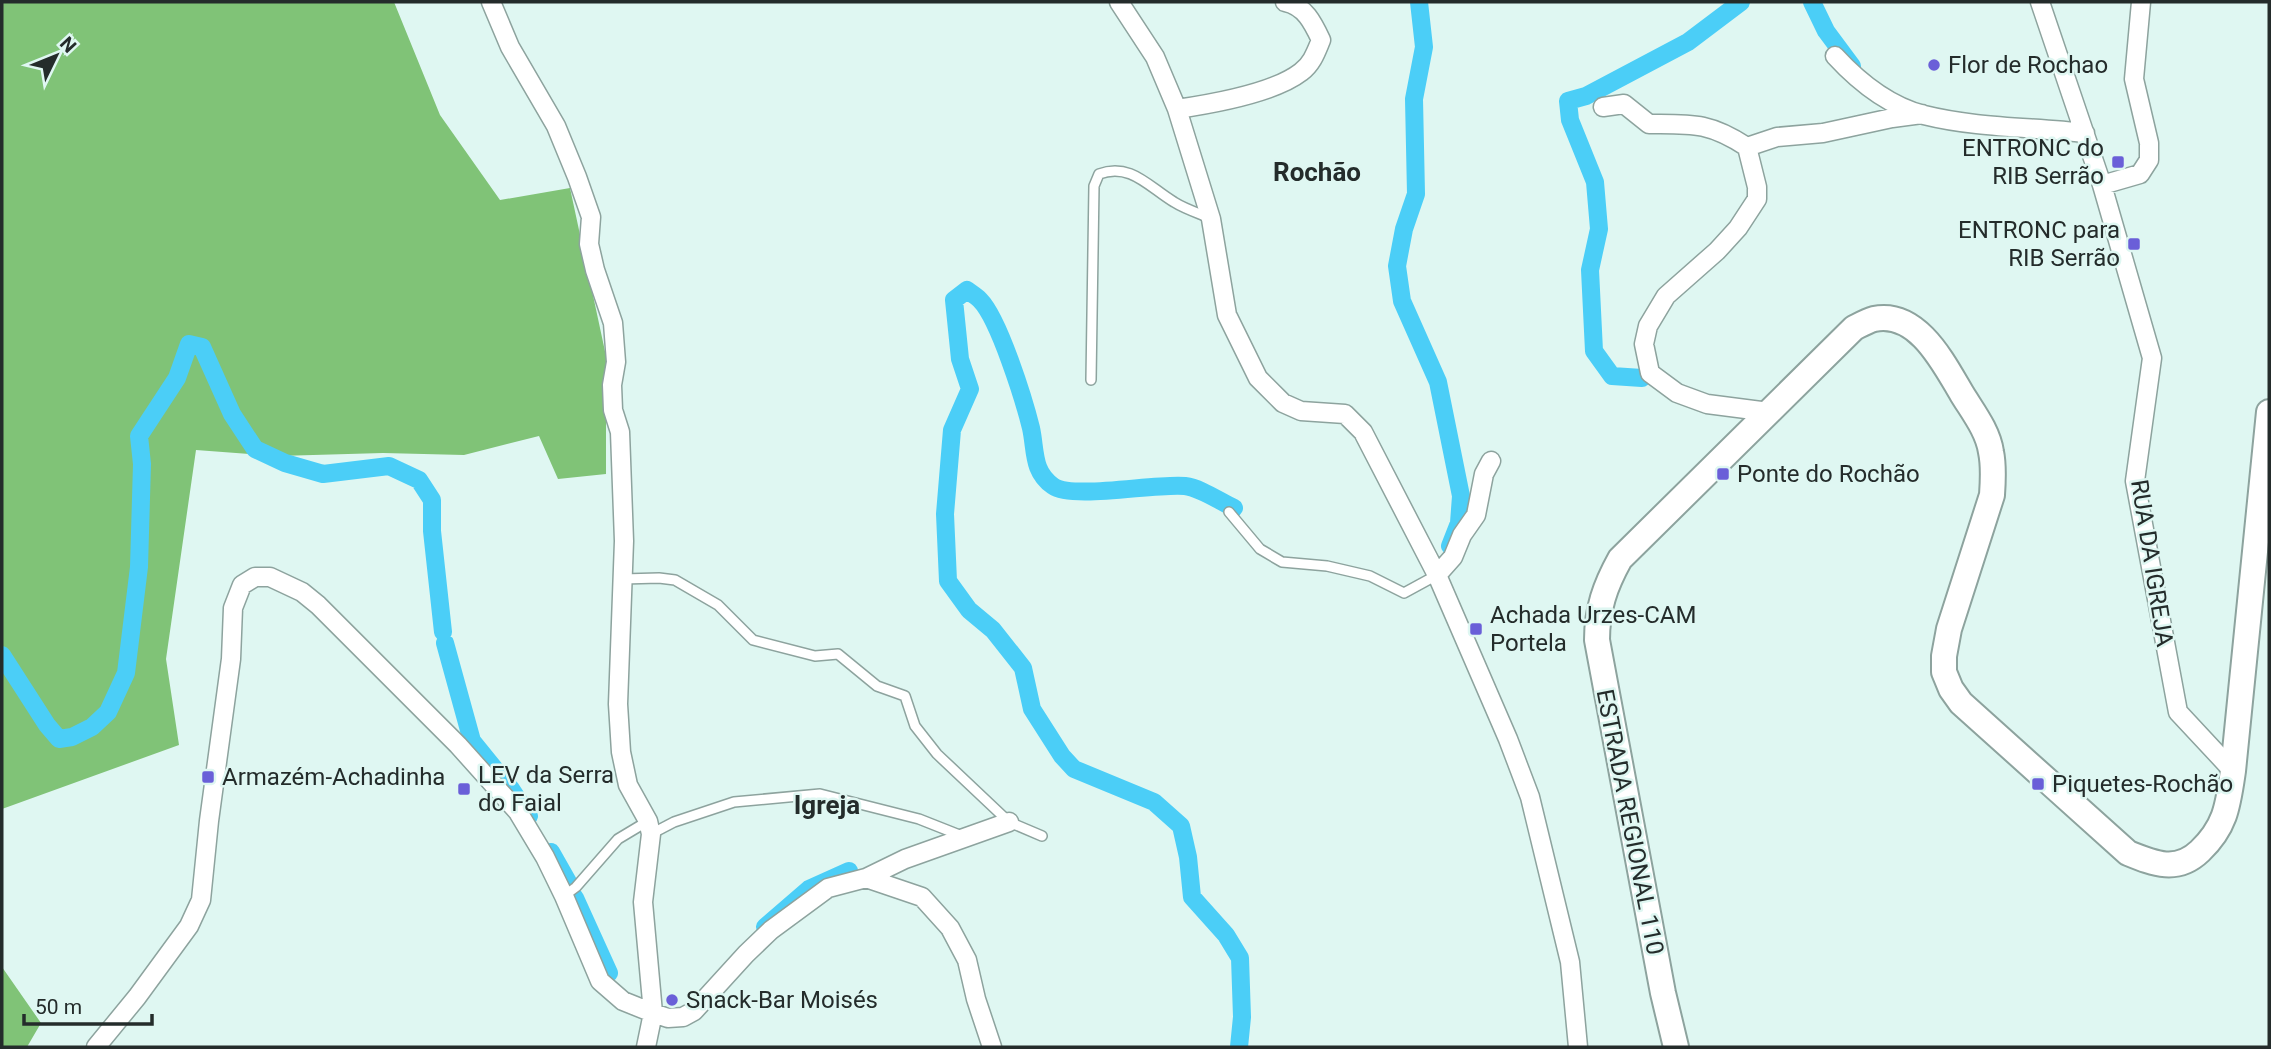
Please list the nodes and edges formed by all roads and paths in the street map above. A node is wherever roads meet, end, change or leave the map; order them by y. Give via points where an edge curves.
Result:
1 (491, 2) edge
2 (1119, 2) edge
3 (1285, 2) edge
4 (2040, 2) edge
5 (2141, 2) edge
6 (1835, 56) dead end
7 (1603, 107) dead end
8 (1177, 109) junction
9 (1922, 114) junction
10 (2085, 133) junction
11 (1746, 147) junction
12 (2102, 185) junction
13 (1211, 219) junction
14 (1091, 380) dead end
15 (1769, 412) junction
16 (2269, 412) edge
17 (1491, 461) dead end
18 (1229, 512) dead end
19 (1437, 575) junction
20 (623, 579) junction
21 (2233, 771) junction
22 (1009, 822) junction
23 (650, 827) junction
24 (1042, 836) dead end
25 (964, 837) junction
26 (866, 878) junction
27 (564, 896) junction
28 (653, 1013) junction
29 (96, 1047) edge
30 (646, 1047) edge
31 (992, 1047) edge
32 (1577, 1047) edge
33 (1676, 1047) edge

1 - 20 street via 510,47 556,126 591,217 589,244 613,323 616,362 611,385 620,432
2 - 8 street via 1155,57
3 - 8 street via 1295,4 1312,20 1321,40 1302,72 1221,102
4 - 10 street, RUA DA IGREJA
5 - 12 street via 2134,79 2149,160 2140,174
6 - 9 street via 1855,77 1891,101
7 - 11 street via 1624,104 1649,124 1709,127
8 - 13 street
9 - 10 street
9 - 11 street via 1777,137
10 - 12 street, RUA DA IGREJA
11 - 15 street via 1757,200 1717,251 1666,296 1648,326 1644,344 1650,373 1677,393 1707,404
12 - 21 street, RUA DA IGREJA via 2152,358 2135,481 2178,712
13 - 14 lane via 1175,203 1130,171 1111,169 1099,174 1094,186
13 - 19 street via 1227,315 1258,378 1283,403 1301,411 1345,414 1356,424
15 - 21 main road, ESTRADA REGIONAL 110 via 1854,328 1874,319 1902,322 1916,330 1938,354 1991,450 1992,495 1944,656 1944,672 1961,703 2128,853 2157,864 2190,861 2211,841 2225,816
15 - 33 main road, ESTRADA REGIONAL 110 via 1620,559 1603,591 1597,619 1633,843
16 - 21 main road, ESTRADA REGIONAL 110
17 - 19 street via 1476,515 1453,557
18 - 19 lane via 1260,549 1282,562 1370,576 1404,593
19 - 32 street via 1530,797 1570,962
20 - 22 lane via 675,580 718,605 753,640 815,656 838,654 877,686 905,696 915,726 937,754
20 - 23 street via 618,704 621,752 628,785
22 - 24 lane
22 - 25 street
23 - 25 lane via 734,802 820,794 919,819
23 - 27 lane via 618,839
23 - 28 street via 643,902
25 - 26 street
26 - 28 street via 828,888 771,930 694,1012 668,1018
26 - 31 street via 922,897 950,928 967,960
27 - 28 street via 600,981 623,1001
27 - 29 street via 518,812 458,744 302,592 270,577 255,577 242,584 233,608 232,659 201,900 189,926
28 - 30 street

